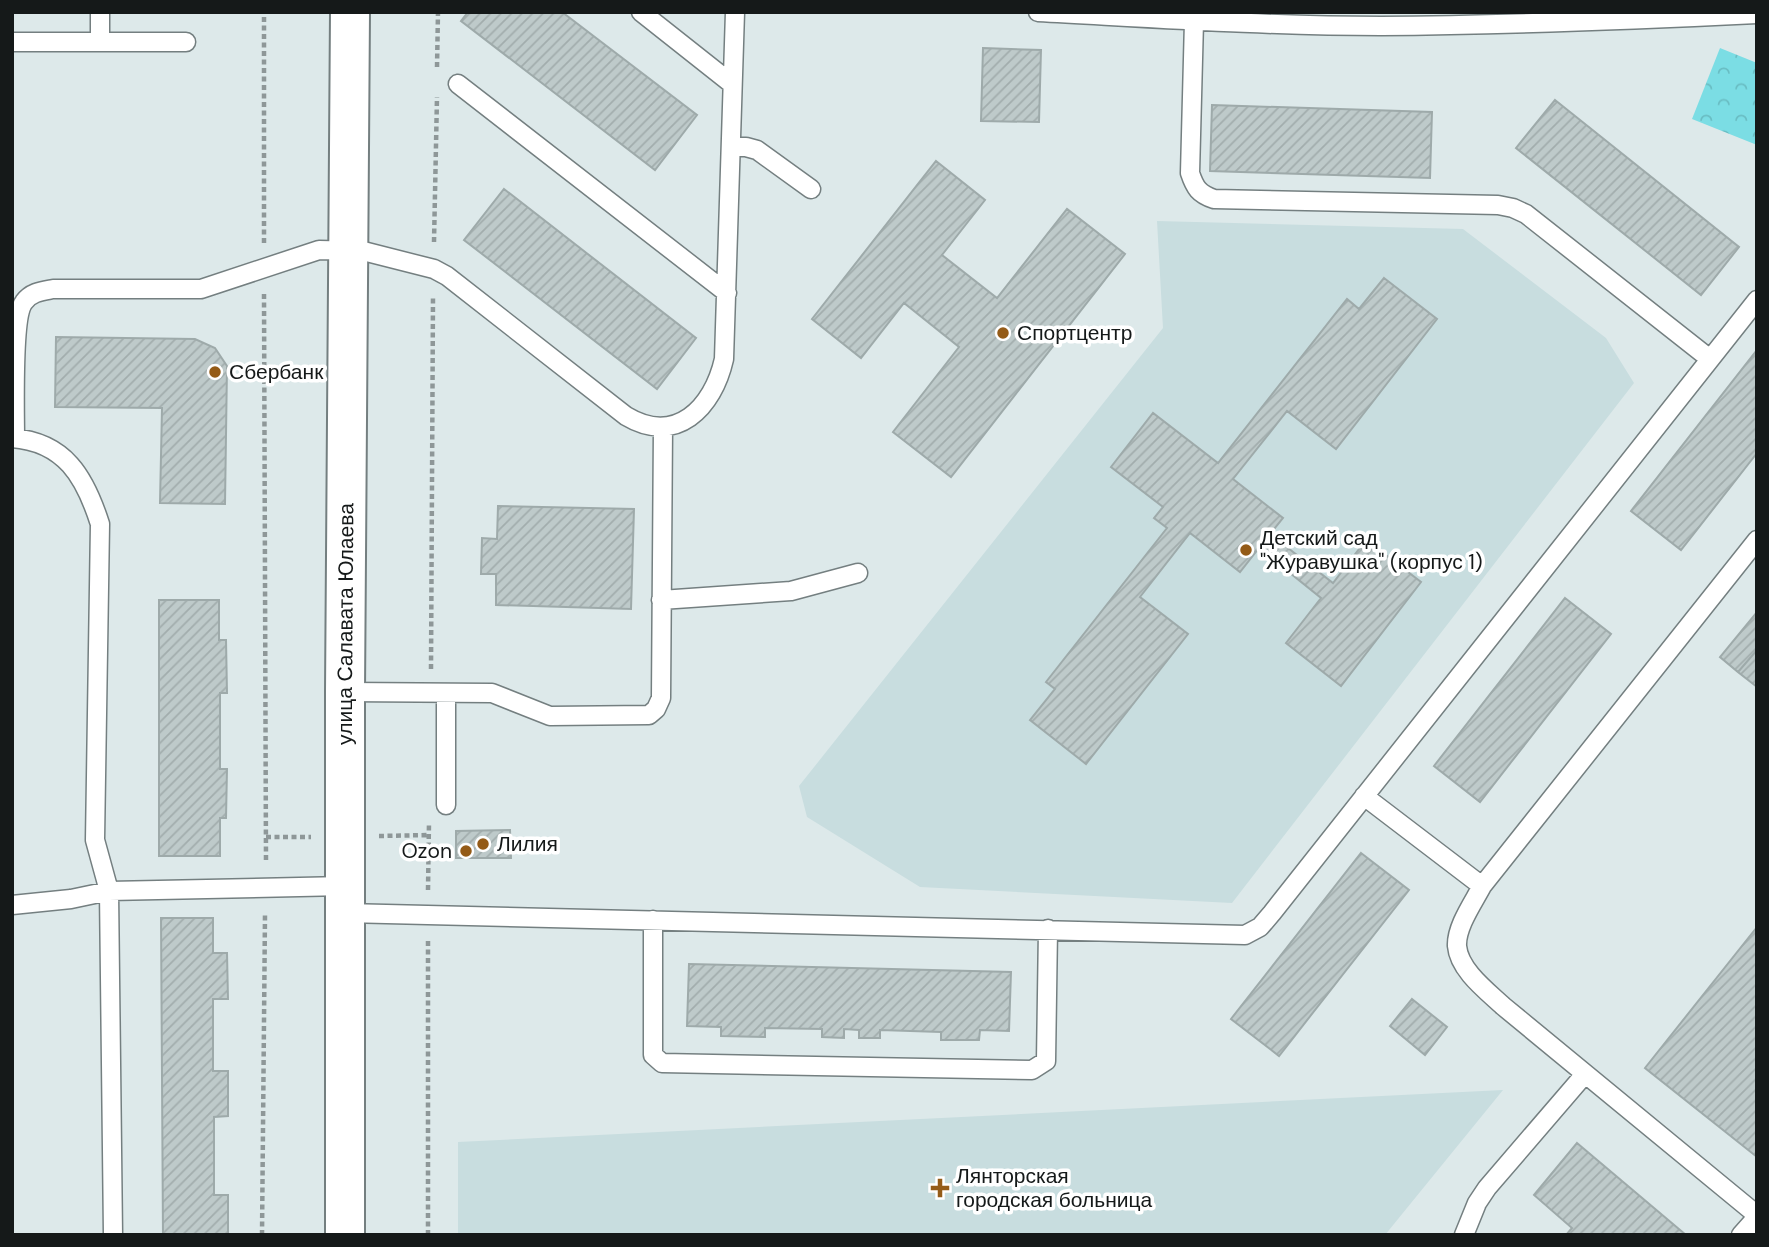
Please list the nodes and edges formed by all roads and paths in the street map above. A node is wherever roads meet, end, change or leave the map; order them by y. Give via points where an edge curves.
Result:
1 (100, 12) edge
2 (264, 12) edge
3 (350, 12) edge
4 (438, 12) edge
5 (641, 12) edge
6 (735, 12) edge
7 (1038, 12) edge
8 (1757, 14) edge
9 (1194, 20) junction
10 (12, 43) edge
11 (100, 43) junction
12 (186, 43) dead end
13 (437, 80) dead end
14 (458, 84) dead end
15 (732, 84) junction
16 (437, 93) dead end
17 (731, 148) junction
18 (811, 189) dead end
19 (348, 250) junction
20 (264, 267) junction
21 (434, 269) junction
22 (727, 293) junction
23 (1757, 300) edge
24 (1710, 359) junction
25 (663, 427) junction
26 (13, 438) edge
27 (1757, 540) edge
28 (858, 573) dead end
29 (661, 600) junction
30 (345, 692) junction
31 (438, 693) junction
32 (1364, 796) junction
33 (438, 807) joint
34 (1482, 886) junction
35 (266, 887) junction
36 (109, 891) junction
37 (345, 899) junction
38 (12, 905) edge
39 (428, 914) junction
40 (653, 920) junction
41 (1048, 929) junction
42 (1585, 1074) junction
43 (1757, 1216) edge
44 (113, 1235) edge
45 (262, 1235) edge
46 (345, 1235) edge
47 (428, 1235) edge
48 (1464, 1235) edge
49 (1741, 1235) edge

1 - 11 lane
2 - 20 path
3 - 19 street, улица Салавата Юлаева
4 - 13 path
5 - 15 lane
6 - 15 lane
7 - 9 lane
8 - 9 lane via 1379,26
9 - 24 lane via 1190,173 1194,187 1203,195 1214,199 1513,208
10 - 11 lane
11 - 12 lane
14 - 22 lane
15 - 17 lane
16 - 21 path
17 - 18 lane via 757,150
17 - 22 lane
19 - 20 lane via 319,250
19 - 21 lane
19 - 30 street, улица Салавата Юлаева
20 - 26 lane via 201,289 53,289 34,293 22,303 17,323
20 - 35 path
21 - 25 lane via 626,416 639,424
21 - 31 path
22 - 25 lane via 720,378 699,410
23 - 24 lane
24 - 32 lane
25 - 29 lane
26 - 36 lane via 37,441 62,456 90,494 100,524 95,839
27 - 34 lane
28 - 29 lane via 791,591
29 - 31 lane via 661,698 649,715 550,716 492,693
30 - 31 lane
30 - 37 street, улица Салавата Юлаева
31 - 33 lane
32 - 34 lane
32 - 41 lane via 1260,927 1245,935
33 - 39 path
34 - 42 lane via 1462,925 1457,946 1462,962 1503,1006
35 - 36 lane
35 - 37 lane
35 - 45 path
36 - 38 lane
36 - 44 lane
37 - 39 lane
37 - 46 street, улица Салавата Юлаева
39 - 40 lane
39 - 47 path
40 - 41 lane
40 - 41 lane via 653,1055 662,1063 1032,1070 1046,1061
42 - 43 lane
42 - 48 lane via 1487,1188
43 - 49 lane

